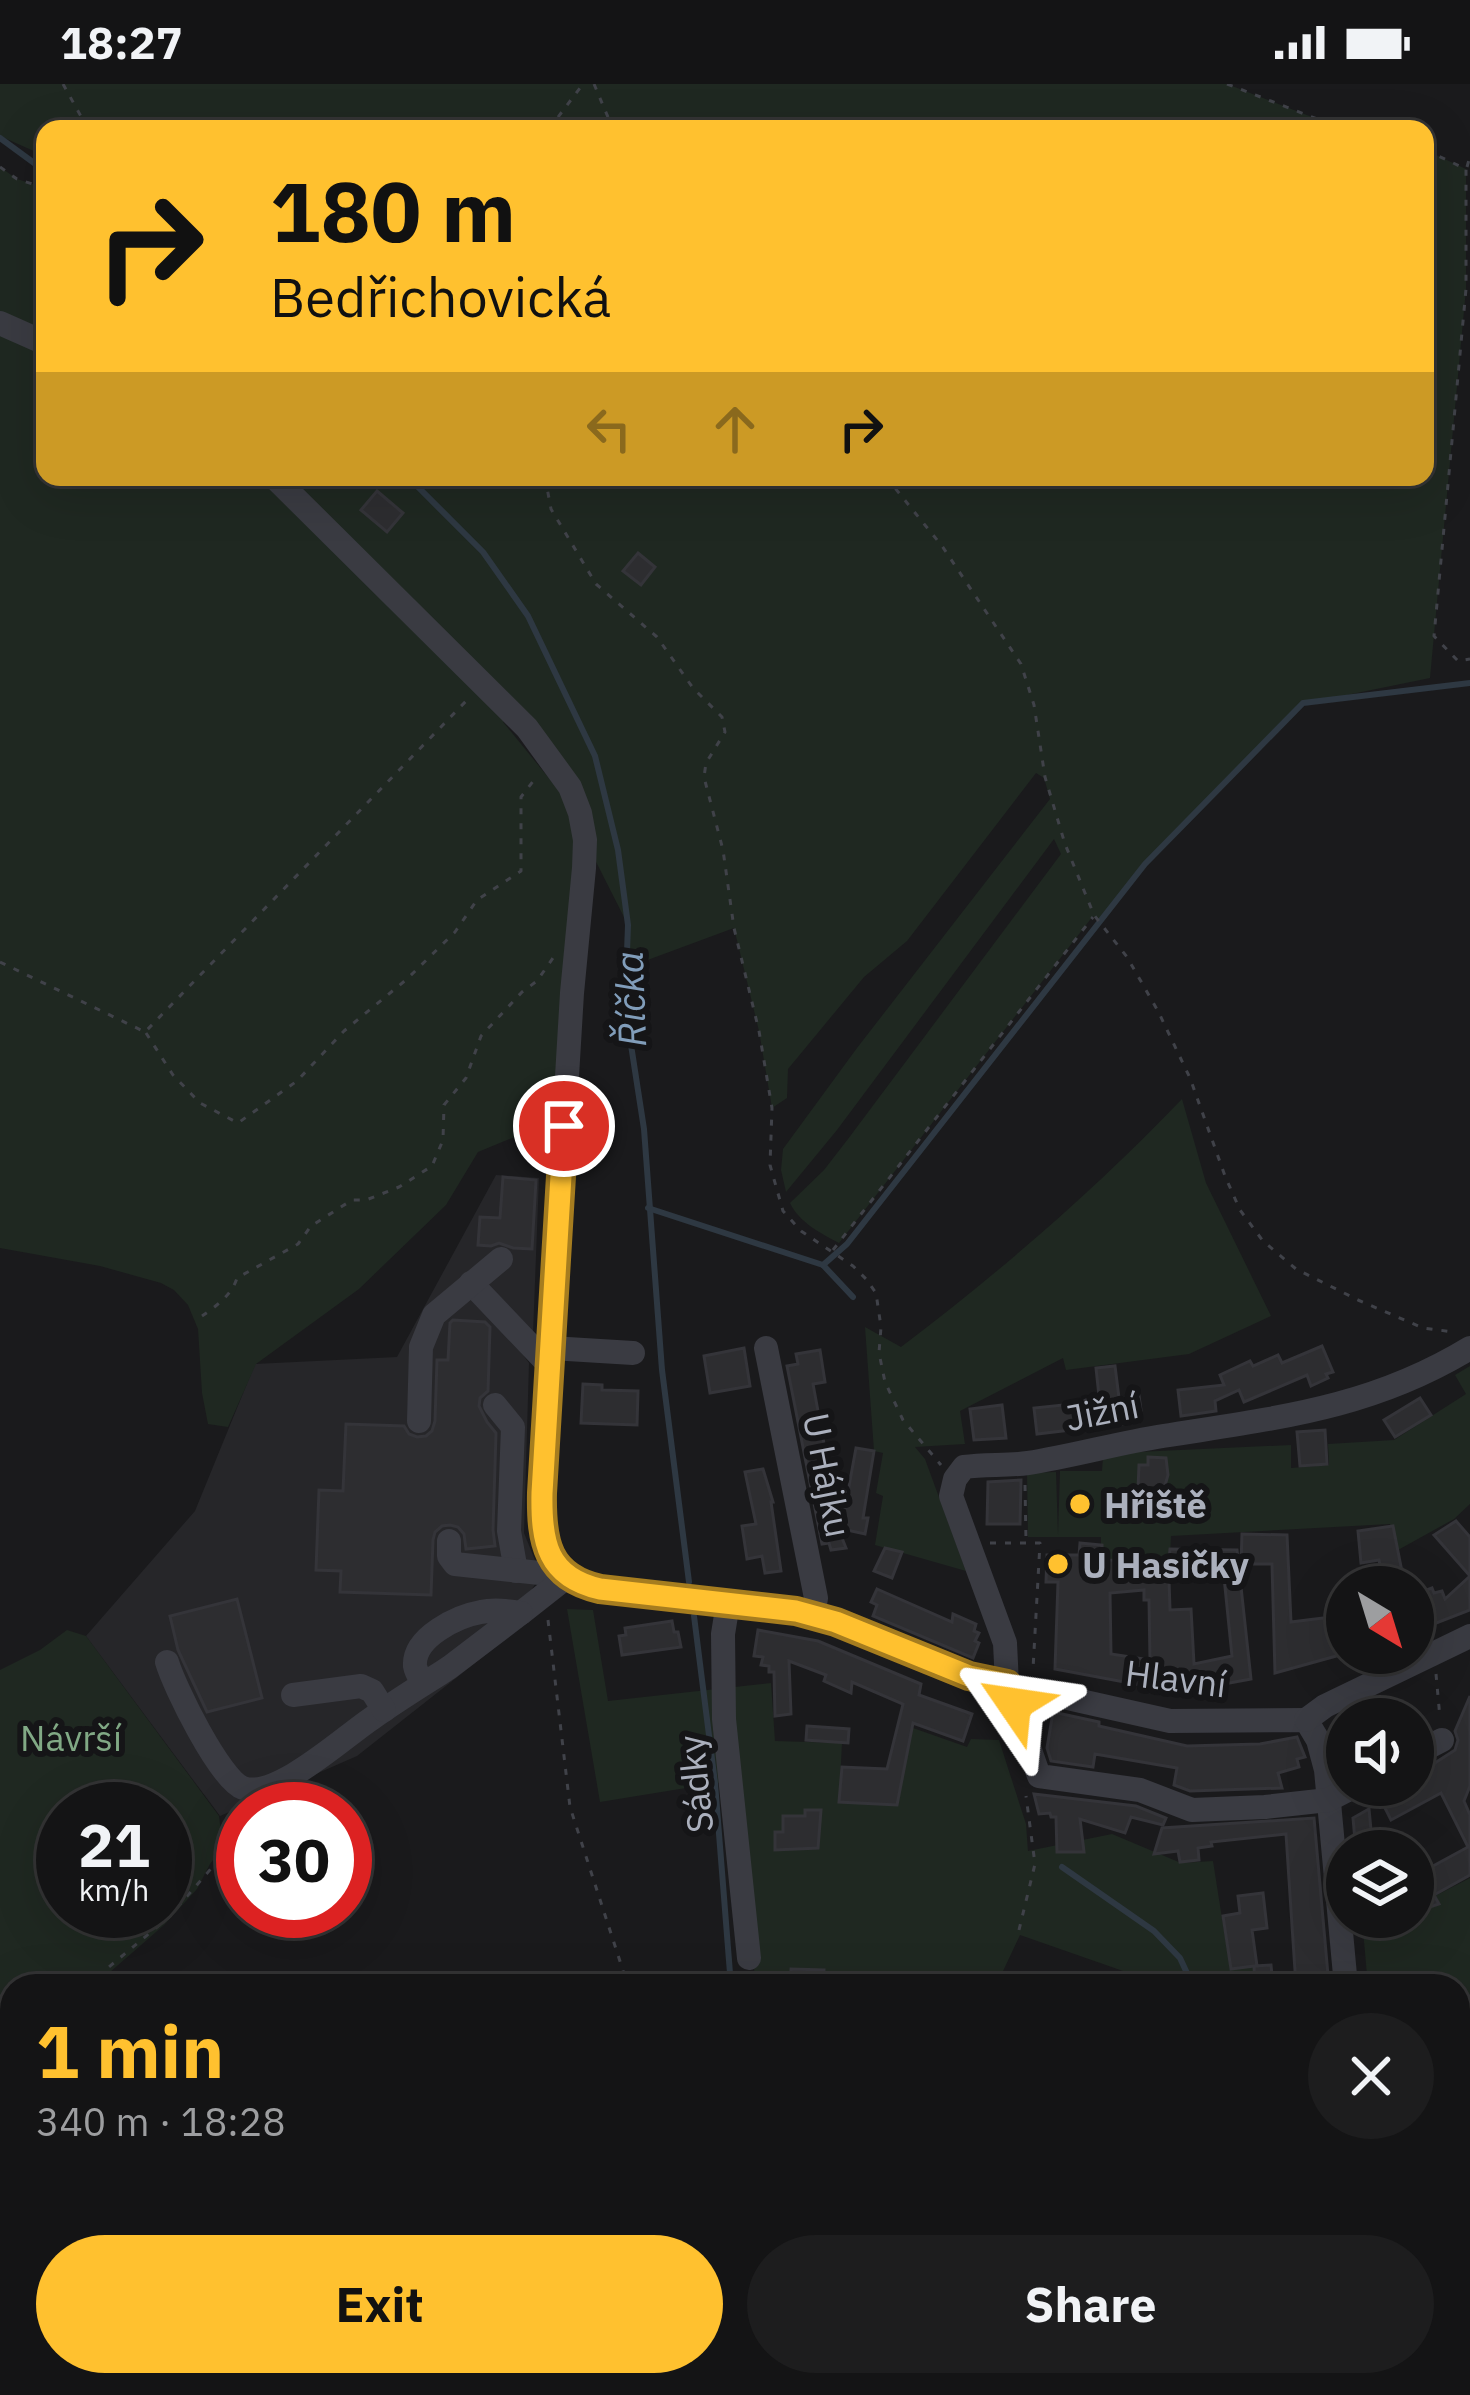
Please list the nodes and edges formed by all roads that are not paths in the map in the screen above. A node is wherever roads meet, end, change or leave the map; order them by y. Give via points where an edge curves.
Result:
1 (0, 322) edge
2 (36, 340) edge
3 (283, 486) edge
4 (501, 1258) dead end
5 (471, 1282) junction
6 (1468, 1341) edge
7 (766, 1348) dead end
8 (633, 1353) dead end
9 (550, 1357) junction
10 (495, 1405) dead end
11 (419, 1420) dead end
12 (449, 1541) dead end
13 (516, 1571) junction
14 (568, 1576) junction
15 (728, 1603) junction
16 (521, 1613) junction
17 (813, 1616) junction
18 (1470, 1636) edge
19 (166, 1662) dead end
20 (424, 1684) junction
21 (1007, 1684) junction
22 (293, 1695) dead end
23 (384, 1710) junction
24 (1306, 1720) junction
25 (1442, 1740) road end
26 (1434, 1744) edge
27 (1326, 1770) edge
28 (1326, 1800) edge
29 (1329, 1806) edge
30 (749, 1958) dead end
31 (1345, 1974) edge

1 - 2 street
3 - 9 street via 527,728 580,813 585,840
4 - 5 street
5 - 9 street
5 - 11 street via 436,1311 422,1343
6 - 21 street, Jižní via 1403,1384 1358,1400 1024,1463 964,1467 951,1496 1004,1643
7 - 17 street, U Hájku via 816,1598
8 - 9 street
9 - 14 street via 543,1532
10 - 13 street via 513,1425 509,1538
12 - 13 street, Hlavní via 455,1564
13 - 14 street, Hlavní
14 - 15 street, Hlavní via 600,1589
14 - 16 street
15 - 17 street, Hlavní
15 - 30 street, Sádky via 724,1719
16 - 20 street
16 - 20 street via 477,1612 432,1636 416,1659
17 - 21 street, Hlavní
18 - 24 street
19 - 23 street via 221,1767 247,1790 296,1772
20 - 23 street
21 - 24 street, Hlavní via 1170,1721
21 - 28 street via 1040,1776 1140,1790 1192,1810
22 - 23 street via 362,1685
24 - 27 street
25 - 26 street
29 - 31 street

